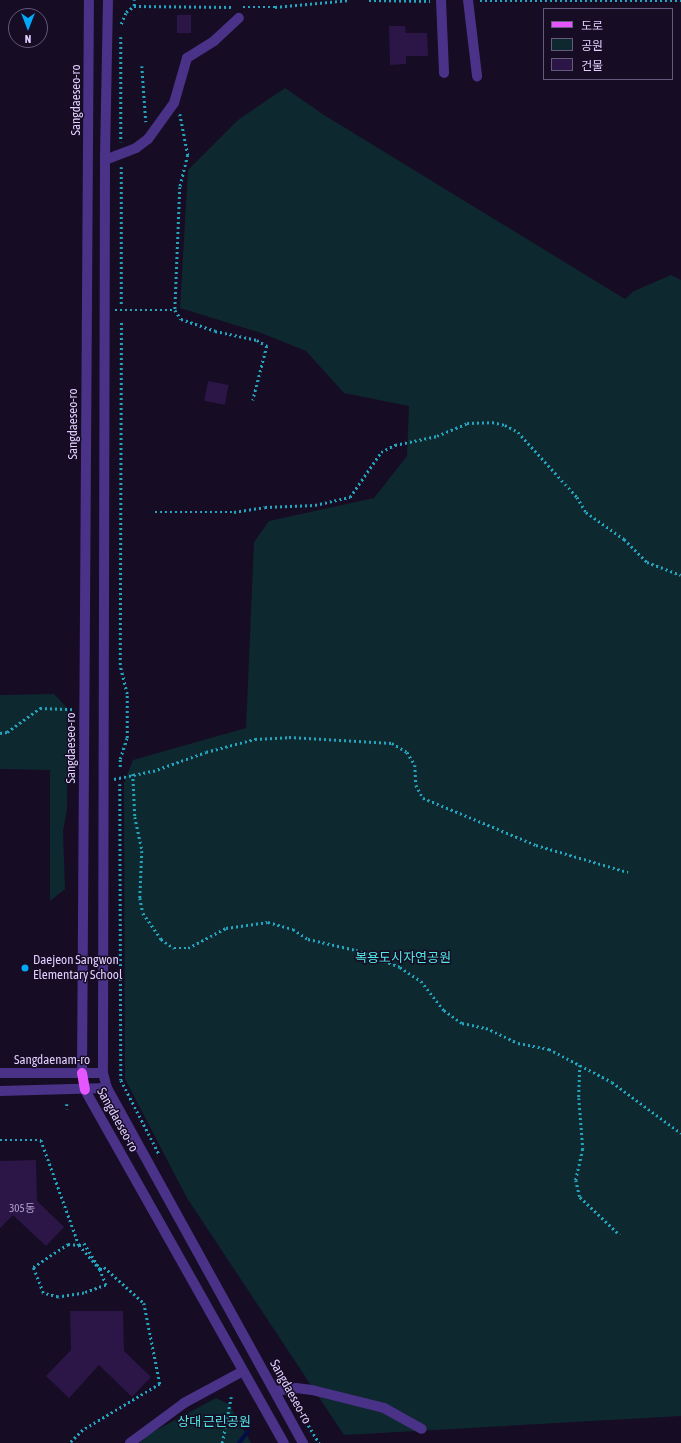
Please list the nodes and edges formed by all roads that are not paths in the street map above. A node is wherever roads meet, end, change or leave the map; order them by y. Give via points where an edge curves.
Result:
1 (90, 0) edge
2 (108, 0) edge
3 (436, 0) edge
4 (468, 0) edge
5 (239, 18) dead end
6 (444, 73) dead end
7 (477, 76) dead end
8 (105, 160) junction
9 (0, 1073) edge
10 (82, 1073) junction
11 (104, 1073) junction
12 (107, 1088) junction
13 (0, 1090) edge
14 (85, 1090) junction
15 (243, 1371) junction
16 (275, 1392) junction
17 (422, 1429) dead end
18 (130, 1443) edge
19 (284, 1443) edge
20 (303, 1443) edge

1 - 10 street, Sangdaeseo-ro
2 - 8 street, Sangdaeseo-ro
3 - 6 street
4 - 7 street
5 - 8 street via 214,41 187,58 174,103 148,139 136,148
8 - 11 street, Sangdaeseo-ro
9 - 10 street, Sangdaenam-ro
10 - 11 street, Sangdaenam-ro
10 - 14 main road, Sangdaeseo-ro
11 - 12 street, Sangdaeseo-ro
12 - 14 street
12 - 16 street, Sangdaeseo-ro
13 - 14 street
14 - 15 street, Sangdaeseo-ro
15 - 18 street via 184,1403
15 - 19 street, Sangdaeseo-ro
16 - 17 street via 296,1388 312,1390 384,1408
16 - 20 street, Sangdaeseo-ro

